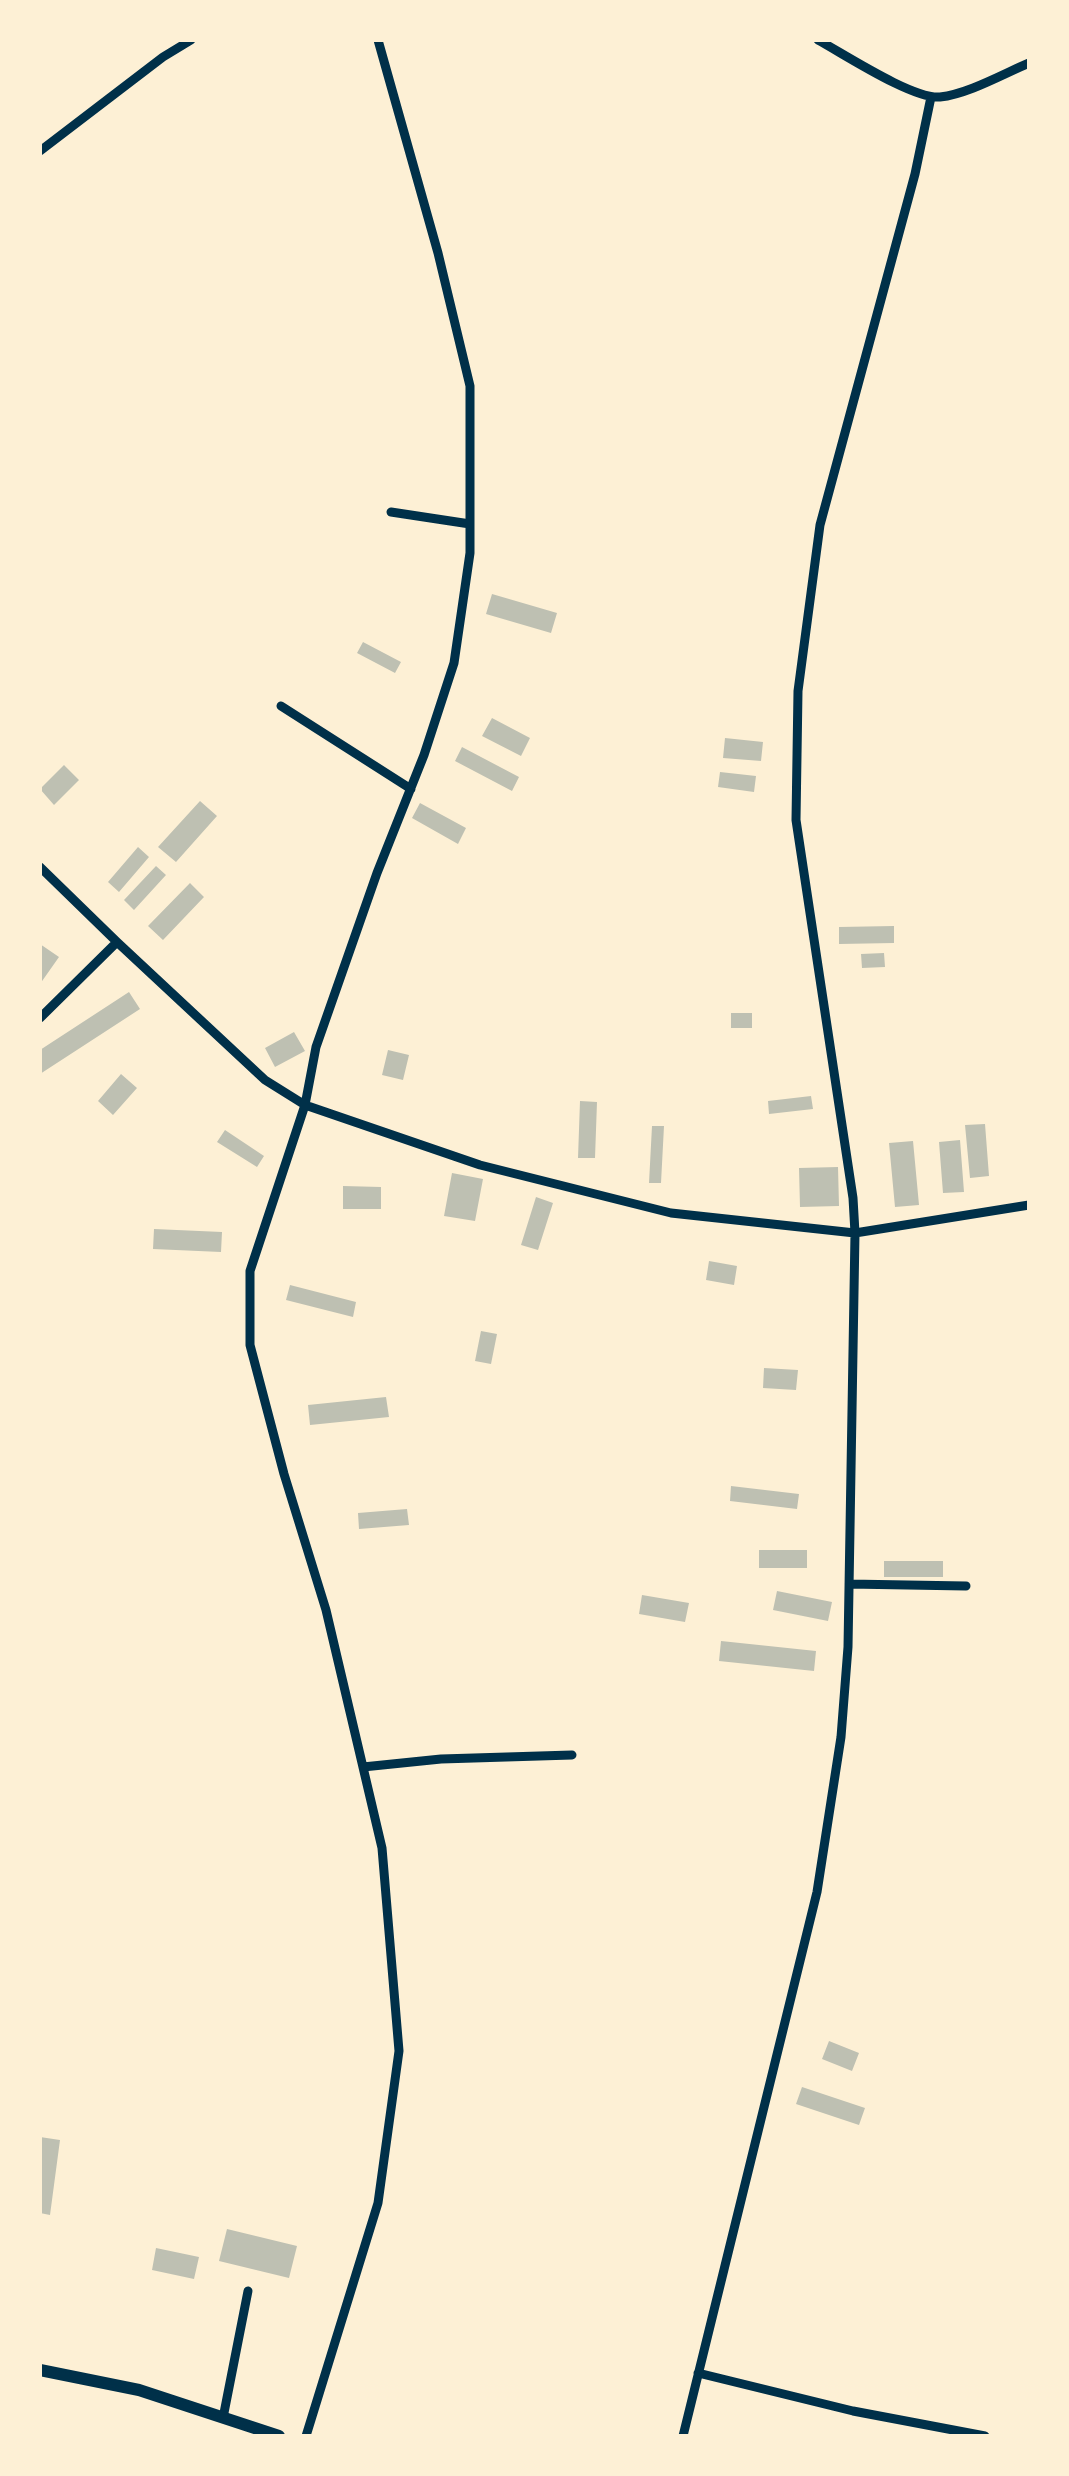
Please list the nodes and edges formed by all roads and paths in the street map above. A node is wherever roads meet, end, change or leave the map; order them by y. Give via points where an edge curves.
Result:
1 (190, 40) edge
2 (378, 40) edge
3 (818, 40) edge
4 (1029, 63) edge
5 (931, 97) junction
6 (40, 151) edge
7 (391, 512) dead end
8 (470, 524) junction
9 (281, 706) dead end
10 (411, 789) junction
11 (40, 867) edge
12 (117, 942) junction
13 (40, 1018) edge
14 (304, 1105) junction
15 (1029, 1205) edge
16 (855, 1233) junction
17 (849, 1584) junction
18 (966, 1586) dead end
19 (572, 1755) dead end
20 (363, 1768) junction
21 (248, 2291) dead end
22 (40, 2370) edge
23 (698, 2373) junction
24 (223, 2418) junction
25 (278, 2436) edge
26 (306, 2436) edge
27 (683, 2436) edge
28 (985, 2436) edge

1 - 6 street
2 - 8 street via 470,386
3 - 5 street
4 - 5 street
5 - 16 street via 820,525 798,691 796,820
7 - 8 street
8 - 10 street via 454,663
9 - 10 street
10 - 14 street via 316,1047
11 - 12 street
12 - 13 street
12 - 14 street via 265,1080
14 - 16 street via 480,1166 672,1214
14 - 20 street via 250,1271 250,1344
15 - 16 street
16 - 17 street
17 - 18 street
17 - 23 street via 841,1737 817,1892
19 - 20 street
20 - 26 street via 382,1848 399,2051 378,2203
21 - 24 street
22 - 24 main road via 139,2390
23 - 27 street
23 - 28 street
24 - 25 main road

